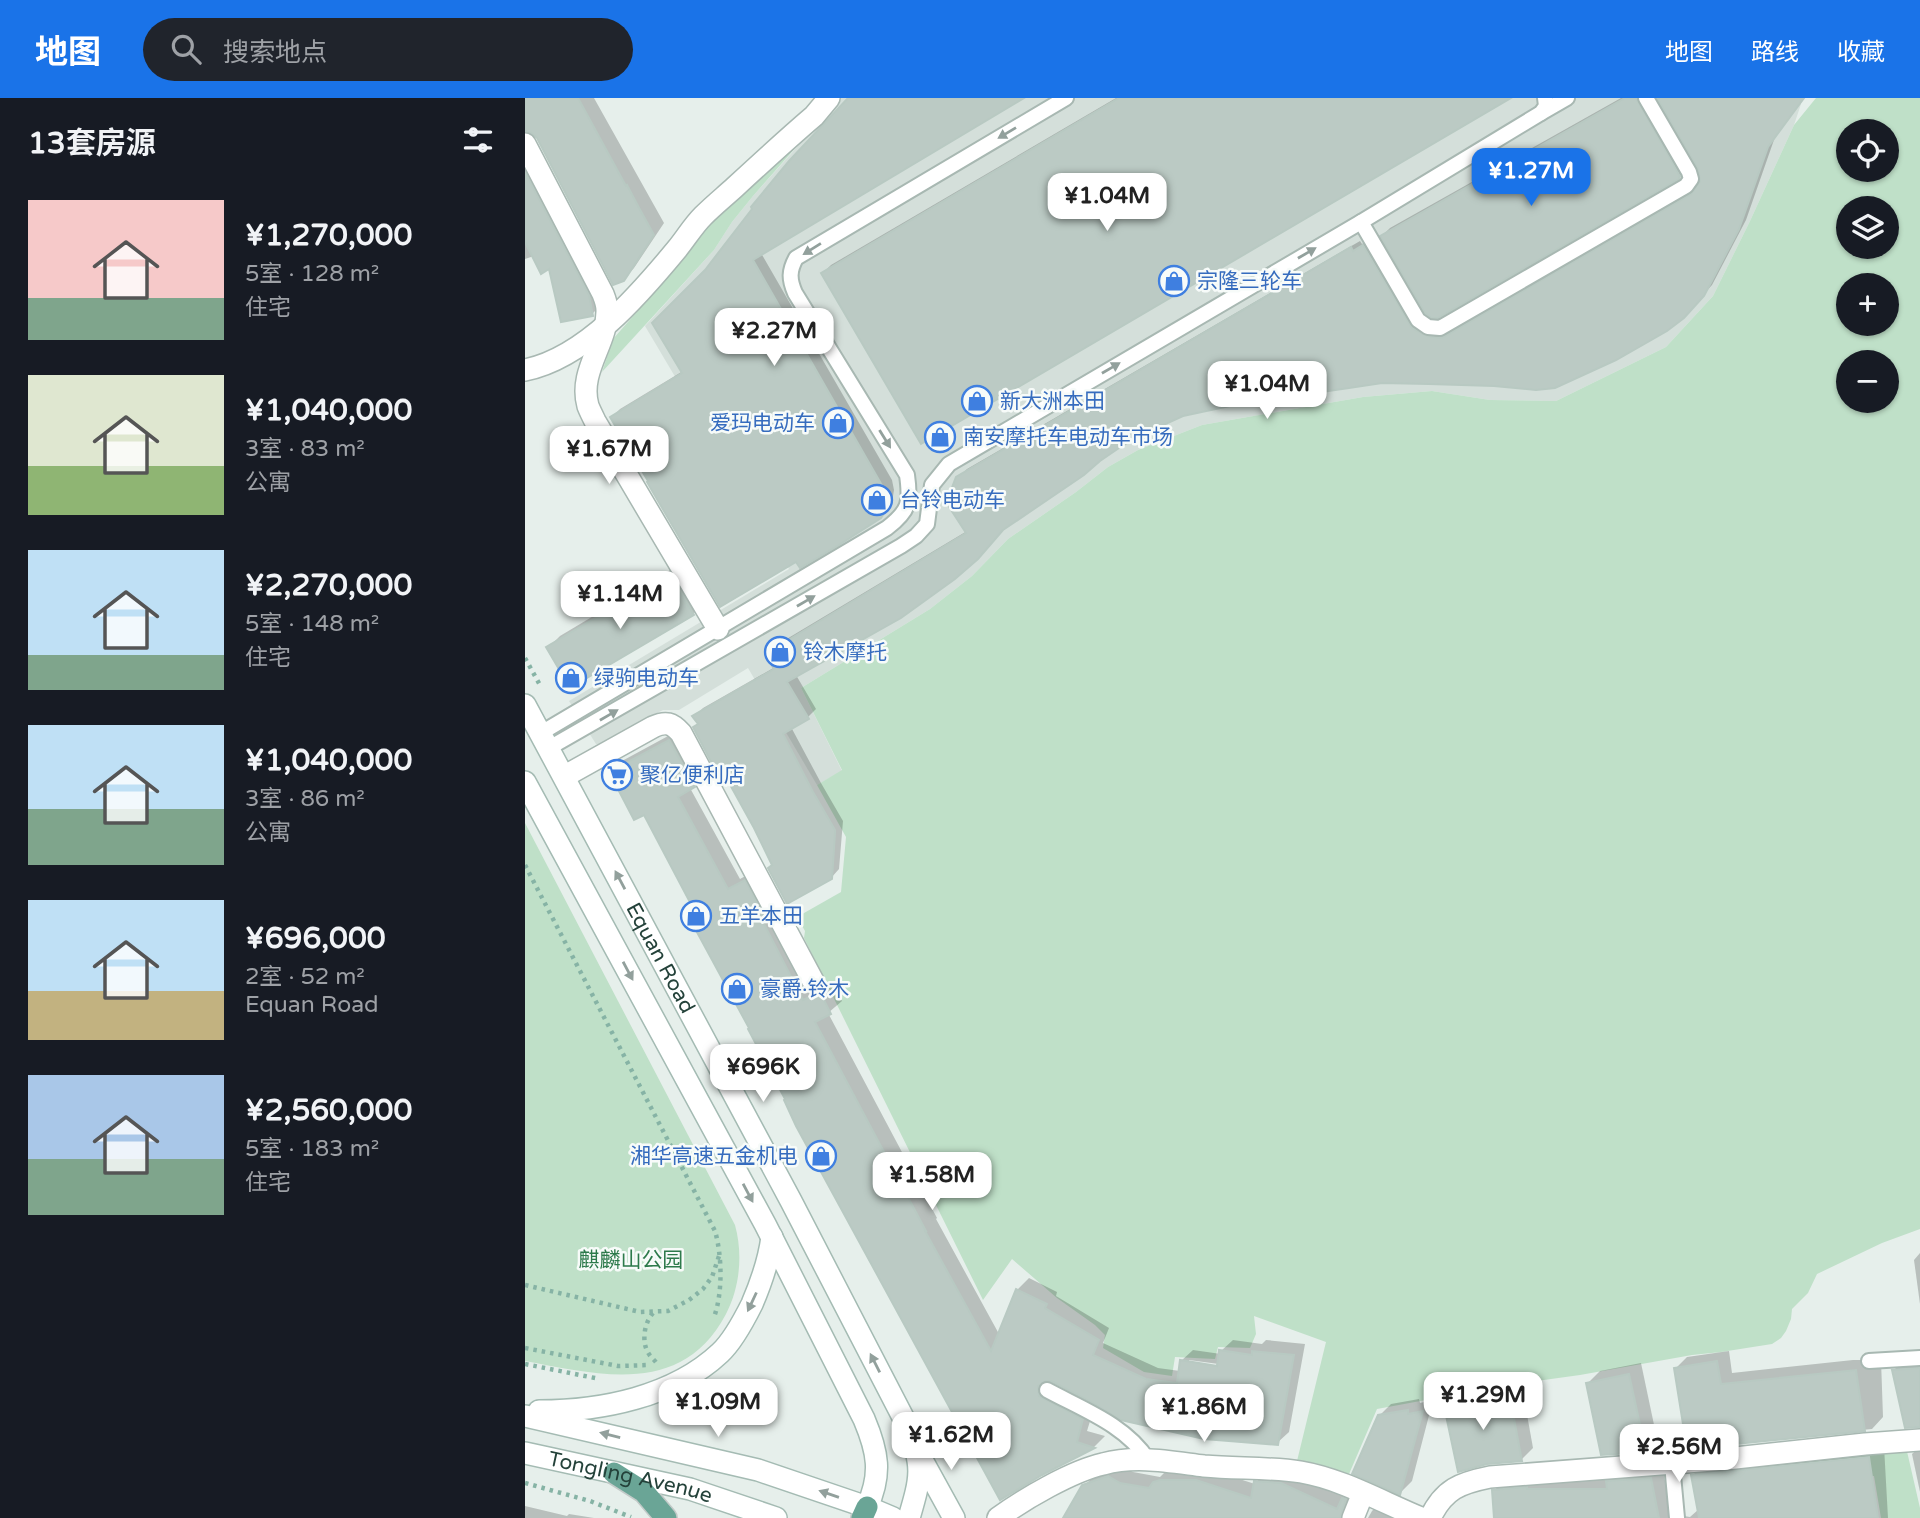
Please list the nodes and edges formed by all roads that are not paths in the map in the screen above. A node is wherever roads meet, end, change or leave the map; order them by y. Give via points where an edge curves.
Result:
1 (829, 98) edge
2 (1066, 98) edge
3 (1545, 98) edge
4 (1567, 98) edge
5 (1646, 98) edge
6 (1541, 113) junction
7 (525, 144) edge
8 (1361, 222) junction
9 (604, 327) junction
10 (525, 370) edge
11 (717, 629) junction
12 (525, 705) edge
13 (545, 741) junction
14 (565, 776) junction
15 (525, 782) edge
16 (813, 981) dead end
17 (772, 1237) junction
18 (1920, 1358) edge
19 (1869, 1361) dead end
20 (1047, 1390) dead end
21 (525, 1414) edge
22 (1920, 1440) edge
23 (915, 1443) junction
24 (525, 1453) edge
25 (1148, 1460) junction
26 (1672, 1464) junction
27 (614, 1473) junction
28 (1363, 1493) junction
29 (865, 1512) edge
30 (666, 1518) edge
31 (776, 1518) edge
32 (893, 1518) edge
33 (909, 1518) edge
34 (954, 1518) edge
35 (998, 1518) edge
36 (1353, 1518) edge
37 (1421, 1518) edge
38 (1430, 1518) edge
39 (1677, 1518) edge

1 - 9 main road via 702,217 641,291
2 -> 11 lane via 796,258 790,270 795,293 907,475 908,503 902,516 887,528
3 - 6 lane
4 - 6 lane
5 - 8 lane via 1689,172 1686,186 1440,328 1418,320
6 - 8 lane
7 - 9 main road via 603,294 608,307
13 -> 8 lane via 901,546 927,524 932,485 949,464
9 - 10 main road via 575,348
9 - 11 main road via 588,375 588,406
11 - 13 lane
12 - 13 main road, Equan Road
13 - 14 main road, Equan Road
14 - 16 main road via 653,727 662,723 674,726
23 -> 14 main road, Equan Road
15 -> 17 main road, Equan Road
17 -> 21 main road via 747,1313 721,1352 687,1377 617,1403
17 - 29 main road, Equan Road via 873,1441 877,1480
18 - 19 lane
20 - 25 lane via 1121,1432
29 -> 21 main road, Tongling Avenue via 758,1470
22 - 26 main road
23 - 33 main road, Equan Road via 919,1483
23 - 34 main road
24 - 27 main road, Tongling Avenue
25 - 28 main road via 1300,1472
25 - 35 main road via 1091,1467
26 - 38 main road via 1472,1480 1448,1492
26 - 39 lane
27 - 30 main road via 644,1492
27 - 31 main road, Tongling Avenue via 689,1489
28 - 36 main road
28 - 37 main road
29 - 32 main road, Tongling Avenue

